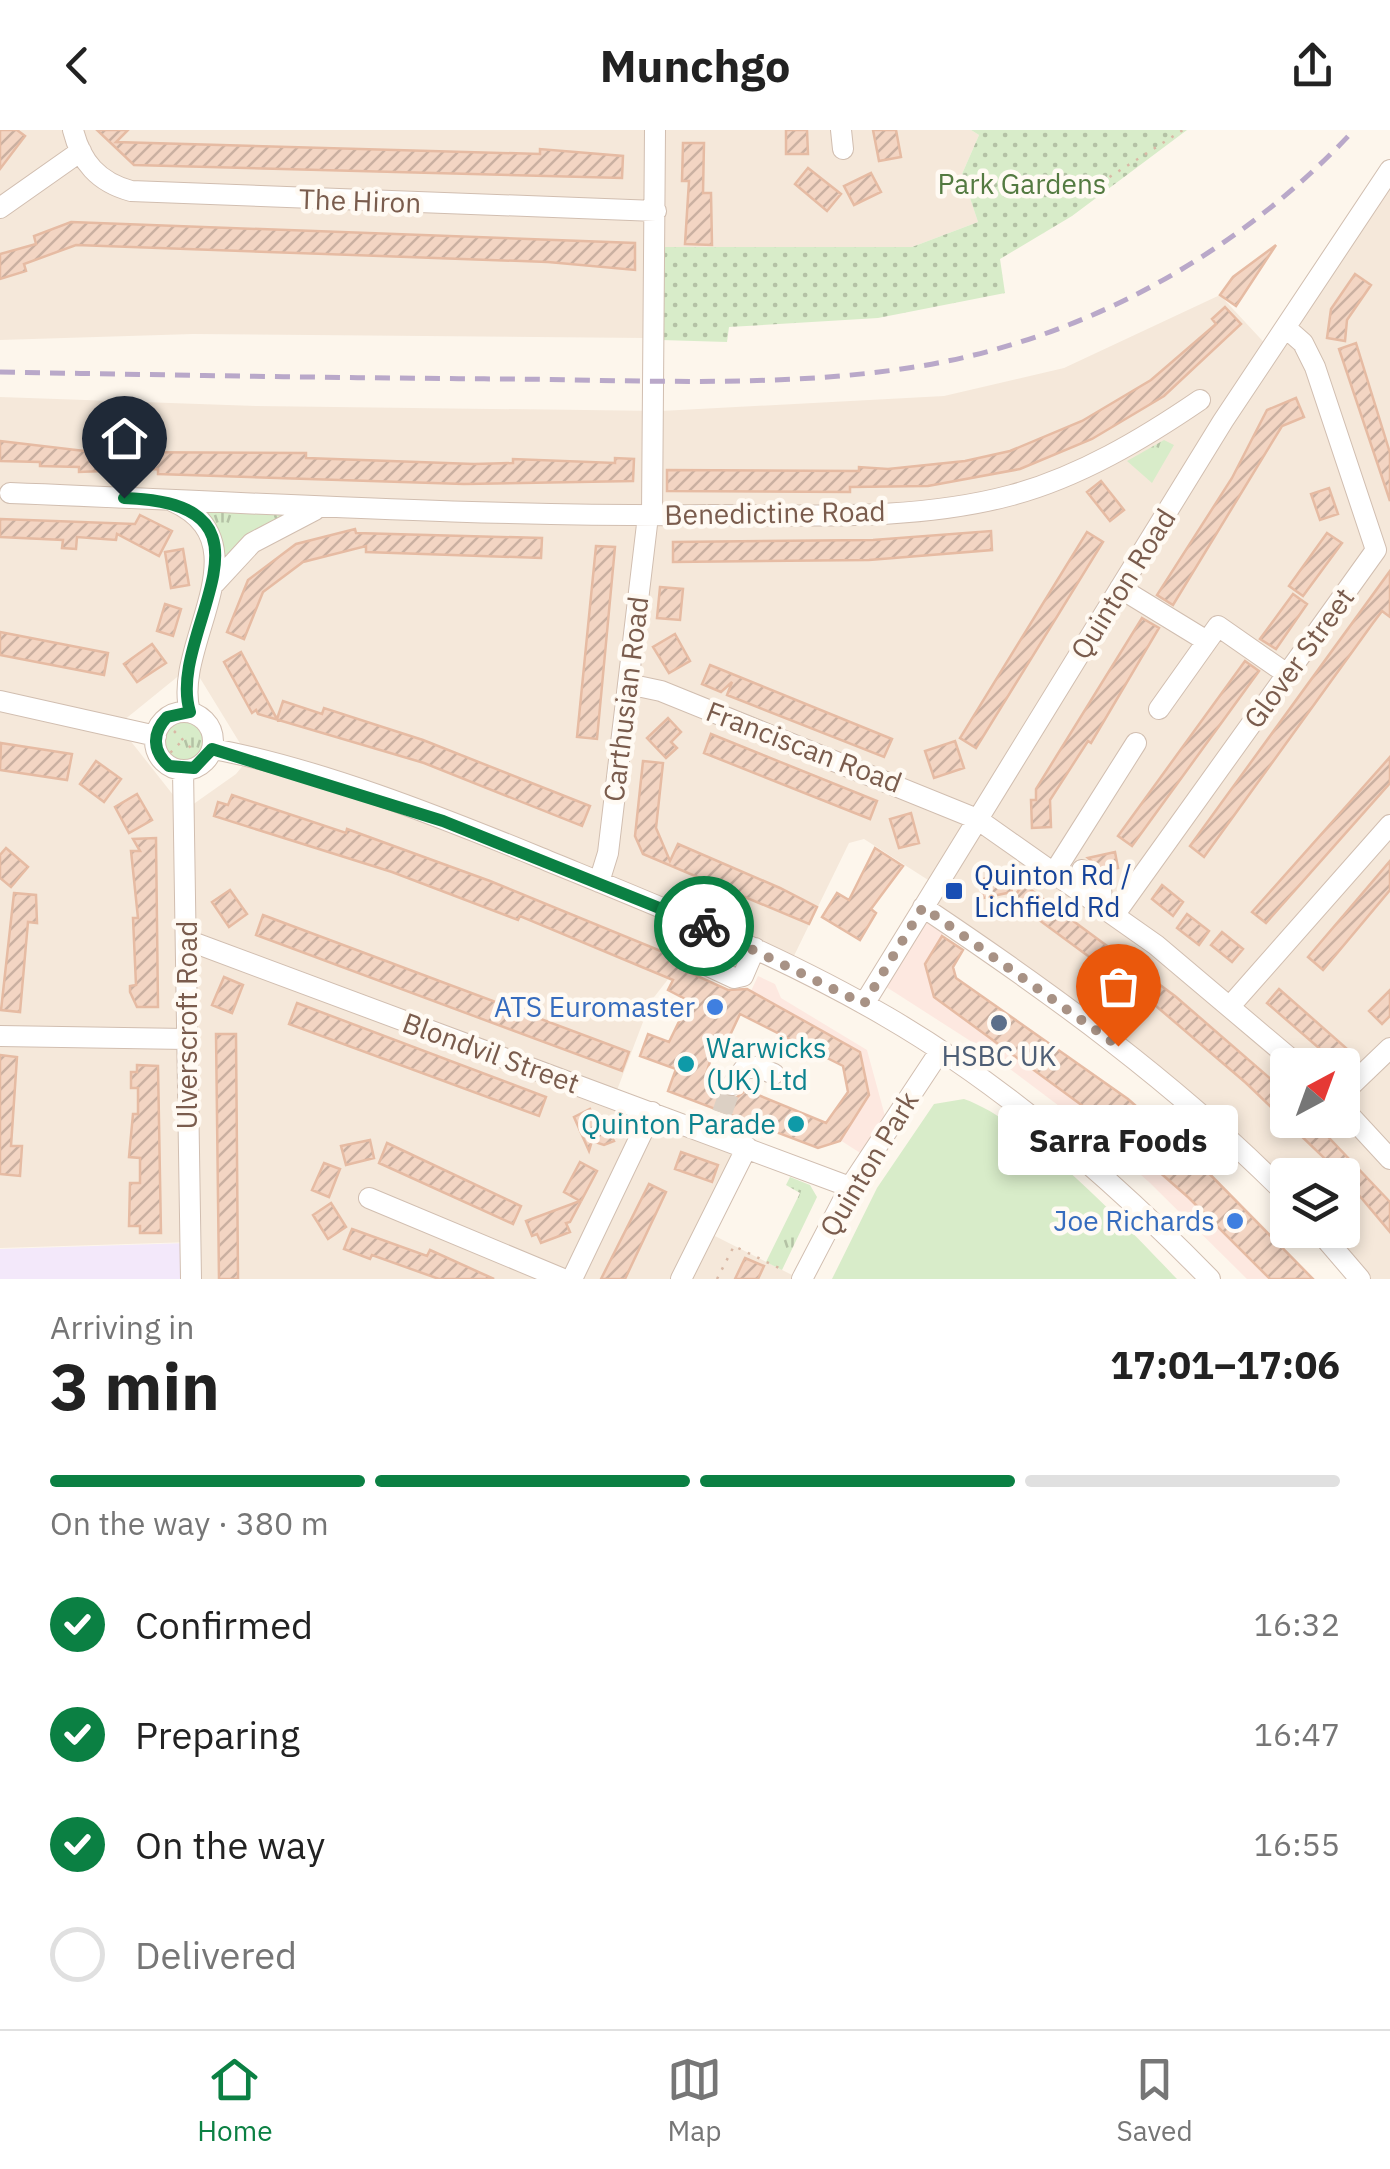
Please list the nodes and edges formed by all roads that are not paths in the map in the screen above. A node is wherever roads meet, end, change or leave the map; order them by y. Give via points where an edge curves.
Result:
1 (74, 130) edge
2 (655, 130) edge
3 (82, 151) junction
4 (1390, 170) edge
5 (0, 208) edge
6 (656, 211) junction
7 (1286, 328) junction
8 (1200, 400) dead end
9 (10, 494) dead end
10 (162, 499) junction
11 (326, 507) junction
12 (650, 516) junction
13 (1120, 588) junction
14 (212, 589) junction
15 (1205, 640) junction
16 (1287, 674) junction
17 (628, 684) junction
18 (0, 701) edge
19 (1159, 709) dead end
20 (190, 712) junction
21 (160, 728) junction
22 (1136, 743) dead end
23 (208, 756) junction
24 (183, 770) junction
25 (977, 818) junction
26 (1390, 825) edge
27 (1082, 870) dead end
28 (1055, 871) junction
29 (598, 882) junction
30 (923, 907) junction
31 (1108, 909) junction
32 (699, 924) junction
33 (187, 940) junction
34 (755, 948) junction
35 (864, 1004) junction
36 (1232, 1006) junction
37 (0, 1036) edge
38 (186, 1039) junction
39 (1279, 1048) edge
40 (1390, 1048) edge
41 (940, 1051) junction
42 (774, 1074) dead end
43 (1360, 1077) edge
44 (732, 1085) dead end
45 (652, 1112) junction
46 (722, 1113) tunnel mouth
47 (1360, 1126) edge
48 (714, 1134) junction
49 (746, 1146) junction
50 (1390, 1159) edge
51 (1270, 1180) edge
52 (850, 1187) junction
53 (369, 1198) dead end
54 (1333, 1248) edge
55 (797, 1277) edge
56 (191, 1279) edge
57 (564, 1279) edge
58 (572, 1279) edge
59 (681, 1279) edge
60 (1210, 1279) edge
61 (1360, 1279) edge

1 - 3 street
2 - 6 street
3 - 5 street
3 - 6 street, The Hiron via 99,178 140,192
4 - 7 street, Quinton Road
6 - 12 street
7 - 13 street, Quinton Road
7 - 16 street, Glover Street via 1315,368 1376,550
8 - 12 street, Benedictine Road via 1072,473 1009,496 865,514
9 - 10 street
10 - 11 street, Benedictine Road
10 - 14 street, Benedictine Road via 190,511 207,530 214,551
11 - 12 street, Benedictine Road
11 - 14 street, Benedictine Road via 252,543
12 - 17 street, Carthusian Road
13 - 15 street
13 - 25 street, Quinton Road
14 - 20 street, Benedictine Road via 187,686
15 - 16 street via 1212,629 1225,628
15 - 19 street
16 - 31 street, Glover Street
17 - 25 street, Franciscan Road via 661,690
17 - 29 street, Carthusian Road via 608,852
18 - 21 street
20 - 21 street
20 - 23 street via 208,723
21 - 24 street via 163,760
22 - 28 street
23 - 24 street
23 - 29 street via 411,810
24 - 33 street, Ulverscroft Road
25 - 28 street, Franciscan Road
25 - 30 street, Quinton Road
26 - 36 street
27 - 31 street via 1100,886
28 - 31 street, Franciscan Road
29 - 32 street
30 - 35 street, Quinton Road
30 - 51 street via 1140,1063
31 - 36 street, Franciscan Road
32 - 34 street
32 - 34 street via 692,958 734,978 743,976
33 - 38 street, Ulverscroft Road
33 - 45 street, Blondvil Street
34 - 35 street
35 - 41 street
36 - 39 street, Franciscan Road
37 - 38 street
38 - 56 street, Ulverscroft Road
40 - 43 street
41 - 52 street, Quinton Park
41 - 60 street via 1078,1156
42 - 44 street via 744,1068
45 - 48 street, Blondvil Street
45 - 58 street
46 - 48 street
47 - 50 street
48 - 49 street, Blondvil Street
49 - 52 street, Blondvil Street
49 - 59 street
52 - 55 street, Quinton Park
53 - 57 street
54 - 61 street

